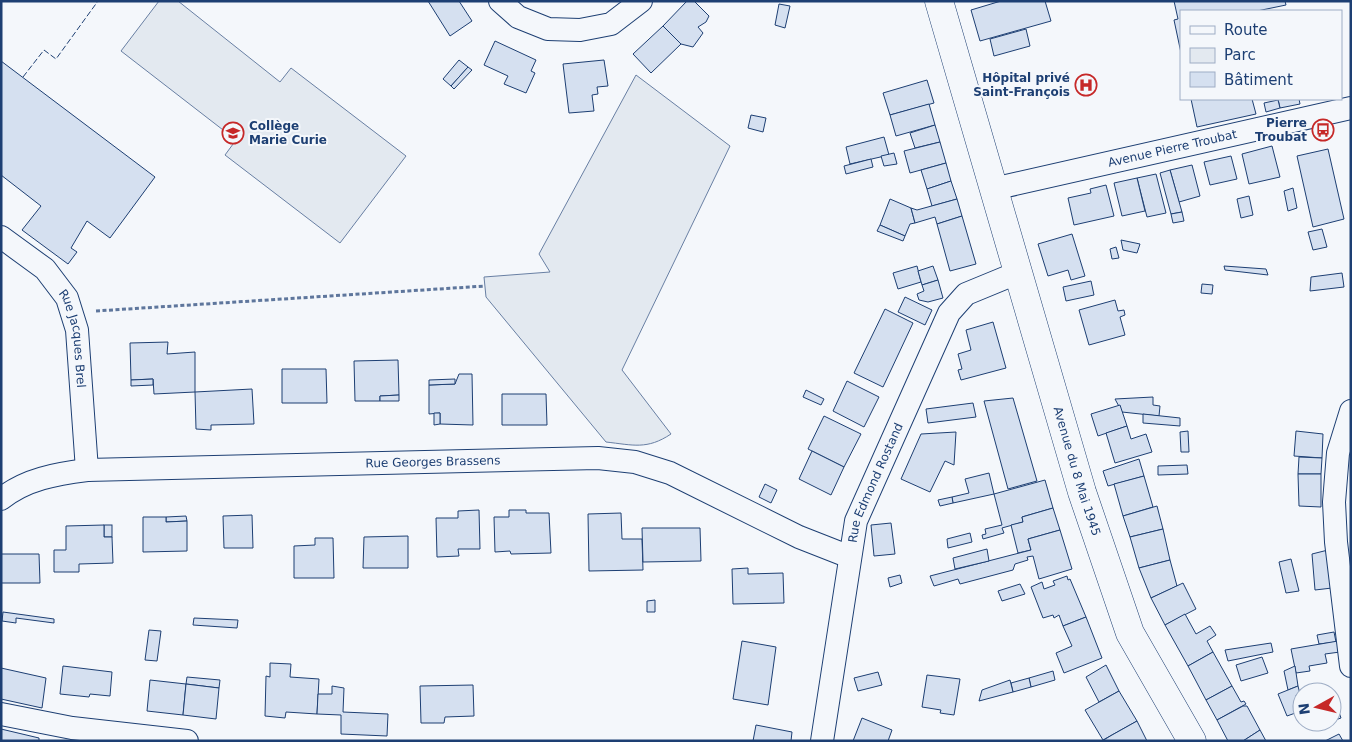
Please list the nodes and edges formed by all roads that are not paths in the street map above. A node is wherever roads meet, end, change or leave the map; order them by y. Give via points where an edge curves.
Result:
1 (500, 1) edge
2 (641, 1) edge
3 (940, 1) edge
4 (1349, 115) edge
5 (993, 189) junction
6 (1, 237) edge
7 (1017, 273) junction
8 (1351, 411) edge
9 (87, 470) junction
10 (1, 499) edge
11 (850, 557) junction
12 (1351, 666) edge
13 (1, 714) edge
14 (187, 741) edge
15 (822, 741) edge
16 (1192, 741) edge

1 - 2 street via 518,17 548,29 580,30 611,24
3 - 5 main road, Avenue du 8 Mai 1945
4 - 5 street, Avenue Pierre Troubat
5 - 7 main road, Avenue du 8 Mai 1945
6 - 9 street, Rue Jacques Brel via 45,269 67,298 73,313
7 - 11 street, Rue Edmond Rostand via 966,294 949,313 856,521
7 - 16 main road, Avenue du 8 Mai 1945 via 1082,492 1130,633
8 - 12 street via 1338,453 1334,502
9 - 10 street, Rue Georges Brassens via 47,475
9 - 11 street, Rue Georges Brassens via 598,458 635,462 670,473 799,537
11 - 15 street, Rue Edmond Rostand
13 - 14 street via 72,728

